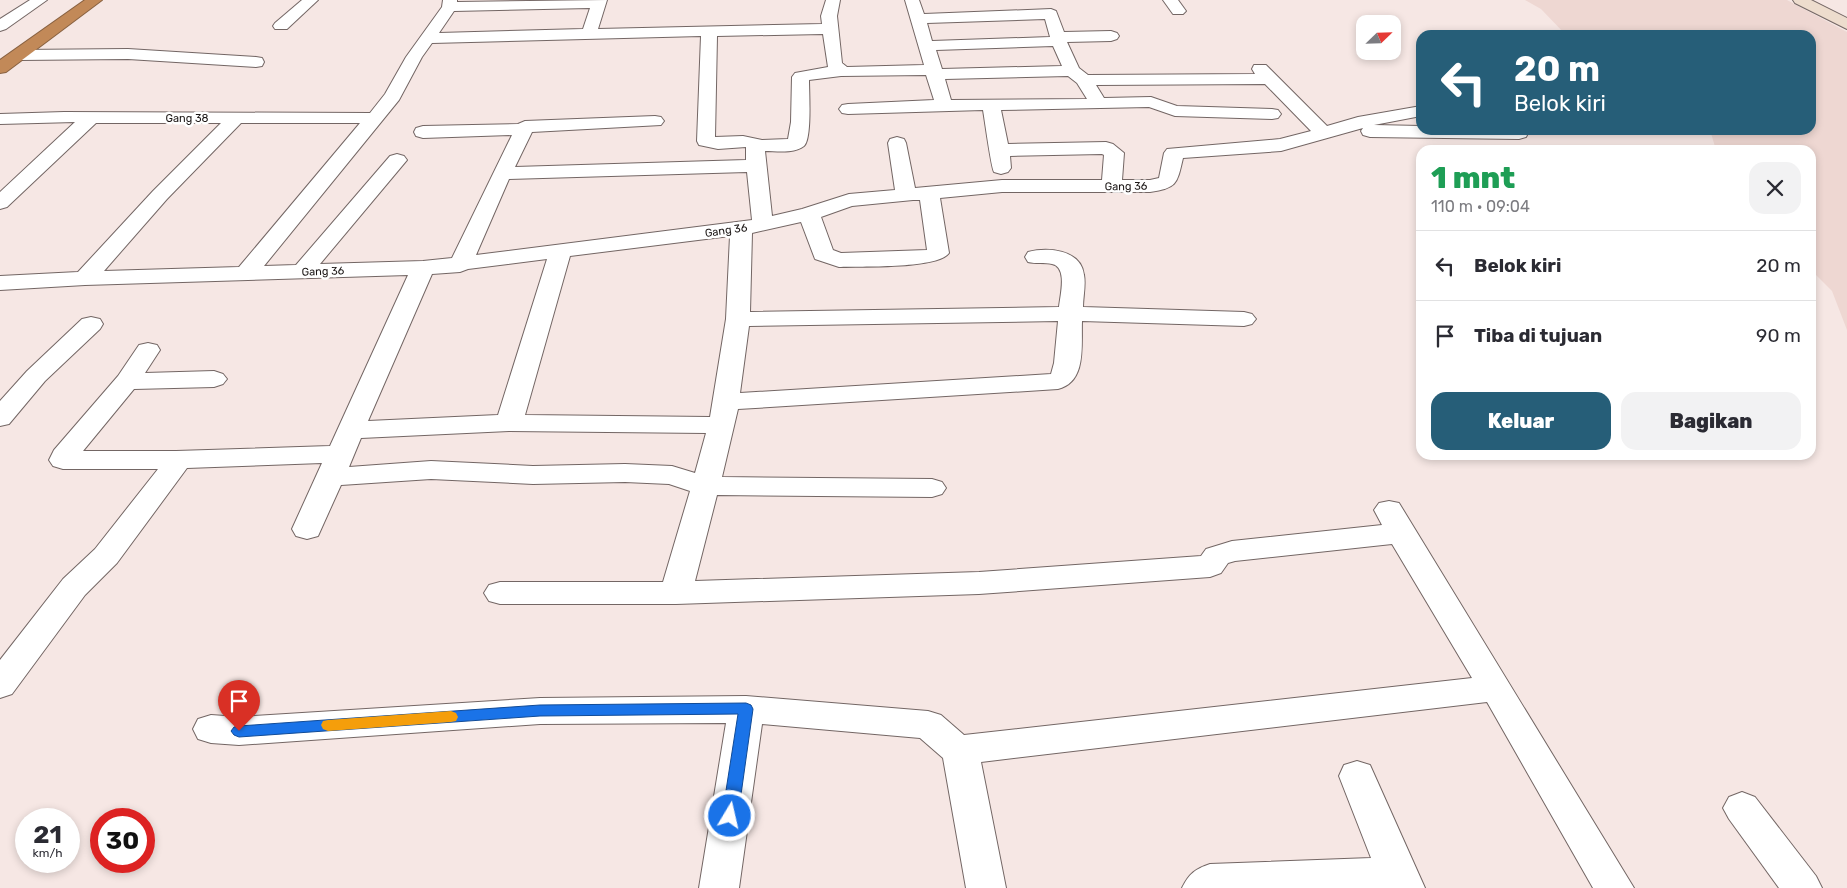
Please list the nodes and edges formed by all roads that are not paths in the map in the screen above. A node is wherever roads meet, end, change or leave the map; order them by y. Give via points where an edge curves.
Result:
1 (75, 0) edge
2 (96, 0) edge
3 (311, 0) edge
4 (833, 0) edge
5 (912, 0) edge
6 (1800, 0) edge
7 (599, 1) edge
8 (34, 3) edge
9 (450, 3) edge
10 (0, 7) edge
11 (917, 19) junction
12 (1847, 24) edge
13 (0, 26) edge
14 (281, 26) dead end
15 (830, 29) junction
16 (709, 31) junction
17 (589, 34) junction
18 (1111, 36) dead end
19 (428, 38) junction
20 (1058, 39) junction
21 (926, 46) junction
22 (0, 52) edge
23 (19, 55) junction
24 (256, 62) dead end
25 (0, 68) edge
26 (841, 71) junction
27 (934, 72) junction
28 (1078, 75) junction
29 (1098, 103) junction
30 (944, 105) junction
31 (991, 106) junction
32 (1162, 106) junction
33 (848, 109) dead end
34 (1416, 112) edge
35 (1272, 114) dead end
36 (238, 117) junction
37 (90, 118) junction
38 (375, 118) junction
39 (0, 119) edge
40 (655, 121) dead end
41 (1344, 126) junction
42 (525, 129) junction
43 (424, 132) dead end
44 (1323, 132) junction
45 (1416, 132) edge
46 (1170, 137) junction
47 (897, 143) dead end
48 (756, 146) junction
49 (1000, 150) junction
50 (397, 160) dead end
51 (756, 166) junction
52 (502, 173) junction
53 (1002, 186) junction
54 (1112, 186) junction
55 (929, 193) junction
56 (906, 196) junction
57 (0, 203) edge
58 (809, 214) junction
59 (752, 227) junction
60 (560, 252) junction
61 (1036, 257) dead end
62 (460, 264) junction
63 (423, 268) junction
64 (302, 272) junction
65 (246, 273) junction
66 (85, 278) junction
67 (0, 283) edge
68 (1072, 314) junction
69 (738, 319) junction
70 (1244, 319) dead end
71 (91, 324) dead end
72 (148, 350) dead end
73 (214, 379) dead end
74 (127, 382) junction
75 (724, 413) junction
76 (0, 418) edge
77 (509, 423) junction
78 (340, 454) junction
79 (176, 460) junction
80 (705, 486) junction
81 (932, 488) dead end
82 (307, 529) dead end
83 (500, 593) dead end
84 (676, 593) junction
85 (0, 685) edge
86 (1496, 688) junction
87 (746, 709) junction
88 (211, 729) dead end
89 (960, 750) junction
90 (1357, 776) dead end
91 (1742, 808) dead end
92 (1402, 884) edge
93 (718, 888) edge
94 (986, 888) edge
95 (1202, 888) edge
96 (1614, 888) edge
97 (1802, 888) edge

1 - 22 highway
2 - 23 highway
3 - 14 street
4 - 15 street
5 - 11 street
6 - 12 street
7 - 9 street
7 - 17 street
8 - 10 street
8 - 13 street
9 - 19 street
11 - 20 street via 1051,14
11 - 21 street
15 - 16 street
15 - 26 street via 834,63
16 - 17 street
16 - 48 street via 706,141 749,142
17 - 19 street
18 - 20 street
19 - 38 street via 393,96
20 - 21 street
20 - 28 street
21 - 27 street
23 - 24 street via 128,54
23 - 25 highway
26 - 27 street
26 - 48 street via 801,77 796,142
27 - 28 street
27 - 30 street
28 - 29 street
28 - 44 street via 1265,74
29 - 31 street
29 - 32 street via 1151,102
30 - 31 street
30 - 33 street
31 - 49 street
32 - 35 street via 1175,111
32 - 46 street
34 - 41 street
36 - 37 street, Gang 38
36 - 38 street, Gang 38
36 - 66 street
37 - 39 street, Gang 38
37 - 57 street
38 - 65 street
40 - 42 street
41 - 44 street
41 - 45 street via 1377,132
42 - 43 street
42 - 52 street
44 - 46 street via 1280,145
46 - 54 street, Gang 36 via 1168,180 1150,186
47 - 56 street
48 - 51 street
49 - 53 street
49 - 54 street via 1106,148 1114,153
50 - 64 street
51 - 52 street
51 - 59 street
52 - 62 street
53 - 54 street, Gang 36
53 - 55 street, Gang 36
55 - 56 street, Gang 36
55 - 58 street via 938,253 927,257 832,258 823,254
56 - 58 street, Gang 36 via 849,200
58 - 59 street, Gang 36
59 - 60 street, Gang 36
59 - 69 street
60 - 62 street, Gang 36
60 - 77 street
61 - 68 street via 1057,257 1069,264 1073,274
62 - 63 street, Gang 36
63 - 64 street, Gang 36
63 - 78 street
64 - 65 street, Gang 36
65 - 66 street, Gang 36
66 - 67 street, Gang 36
68 - 69 street
68 - 70 street
68 - 75 street via 1067,363 1058,381
69 - 75 street
71 - 76 street via 36,376
72 - 74 street
73 - 74 street
74 - 79 street via 63,460
75 - 77 street
75 - 80 street
77 - 78 street
78 - 79 street
78 - 80 street via 431,470 533,475 625,472 672,475
78 - 82 street
79 - 85 street via 172,470 106,556 74,587
80 - 81 street
80 - 84 street
83 - 84 street
84 - 86 street via 979,582 1210,566 1217,556 1232,551 1395,522
86 - 89 street
86 - 96 street
87 - 88 street via 540,710 239,731
87 - 89 street via 928,725 948,745
87 - 93 street
89 - 94 street
90 - 92 street
91 - 97 street
92 - 95 street via 1388,875 1210,881

